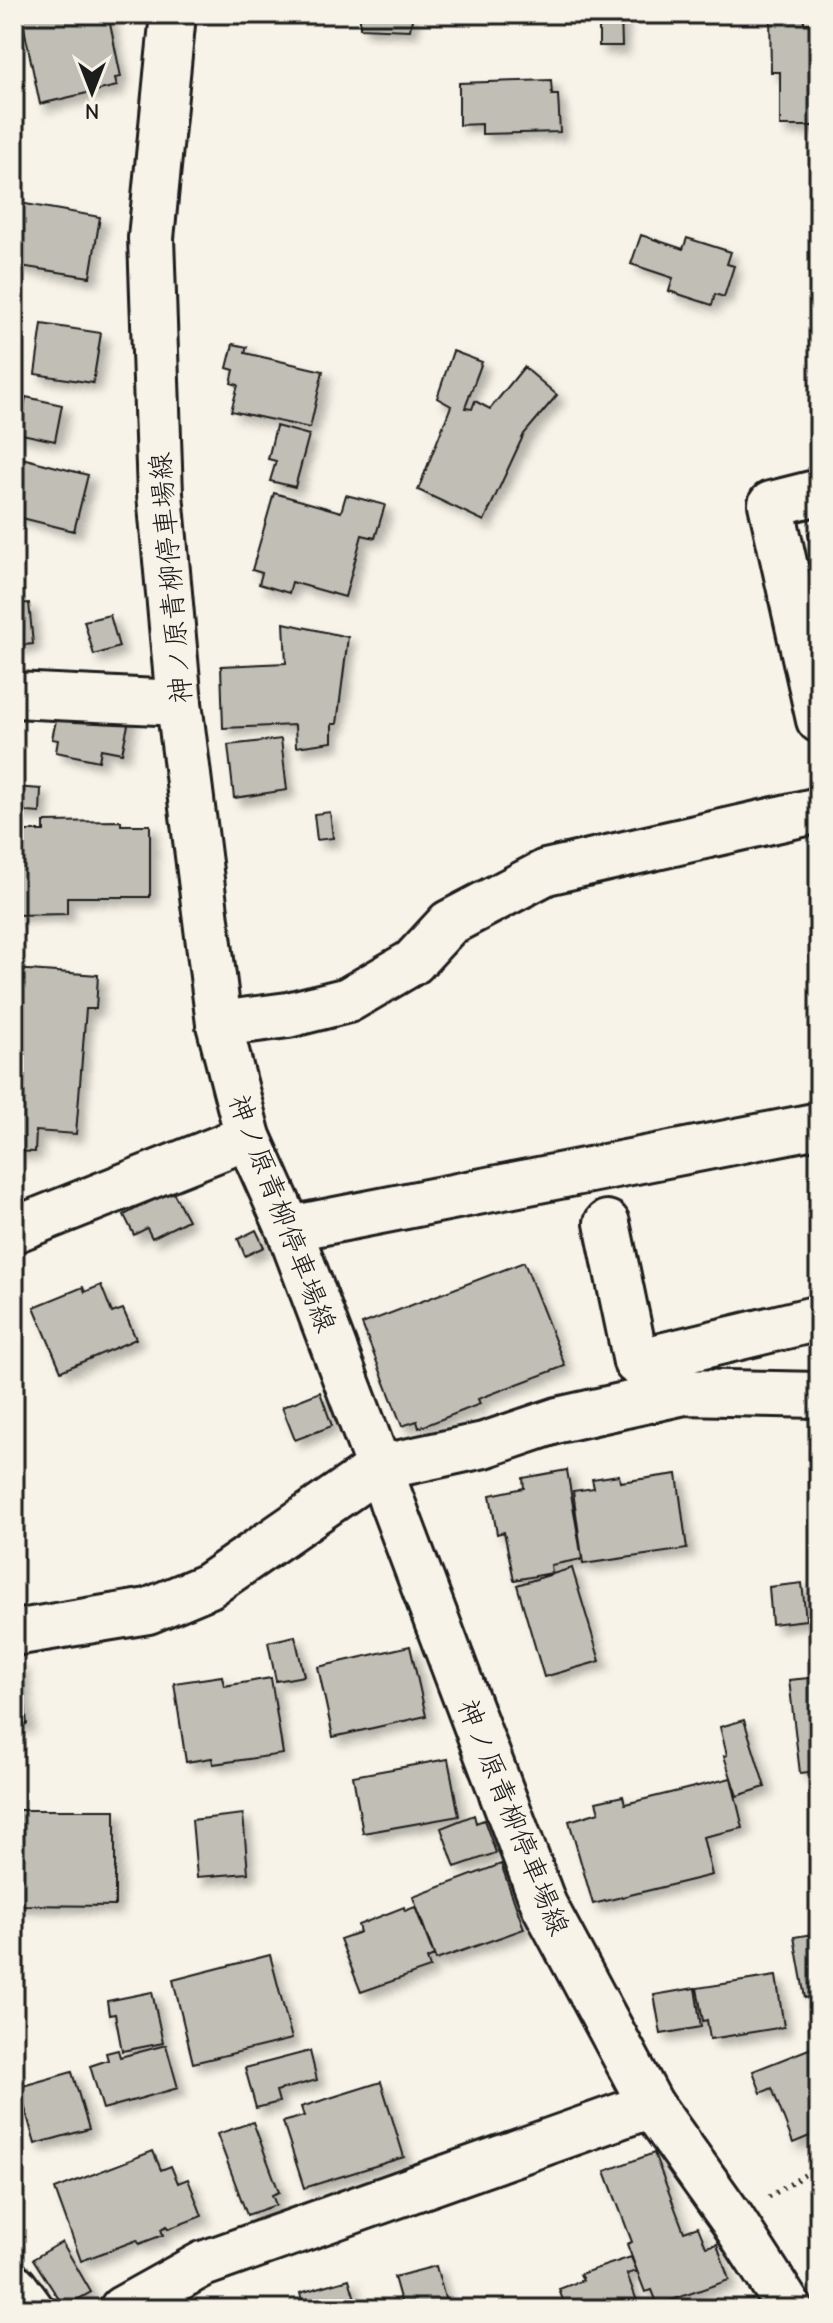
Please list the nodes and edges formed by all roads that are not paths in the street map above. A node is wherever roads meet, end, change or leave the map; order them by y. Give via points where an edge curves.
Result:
1 (173, 14) edge
2 (819, 492) edge
3 (14, 695) edge
4 (179, 703) junction
5 (819, 720) edge
6 (819, 810) edge
7 (219, 1024) junction
8 (819, 1125) edge
9 (248, 1137) junction
10 (607, 1223) dead end
11 (289, 1229) junction
12 (14, 1230) edge
13 (819, 1318) edge
14 (681, 1371) junction
15 (819, 1395) edge
16 (378, 1468) junction
17 (14, 1633) edge
18 (651, 2105) junction
19 (14, 2286) edge
20 (31, 2309) edge
21 (122, 2309) edge
22 (790, 2309) edge

1 - 4 main road, 神ノ原青柳停車場線 via 151,238 160,494
2 - 5 main road via 771,504
3 - 4 main road
4 - 7 main road, 神ノ原青柳停車場線
6 - 7 main road via 546,872 449,923 413,962 348,1000
7 - 9 main road, 神ノ原青柳停車場線
8 - 11 main road
9 - 11 main road, 神ノ原青柳停車場線
9 - 12 main road
10 - 14 main road via 636,1362
11 - 16 main road, 神ノ原青柳停車場線
13 - 14 main road
14 - 15 main road
14 - 16 main road via 484,1445
16 - 17 main road via 208,1586 148,1611
16 - 18 main road, 神ノ原青柳停車場線 via 544,1905
18 - 21 main road via 203,2264
18 - 22 main road, 神ノ原青柳停車場線
19 - 20 main road

